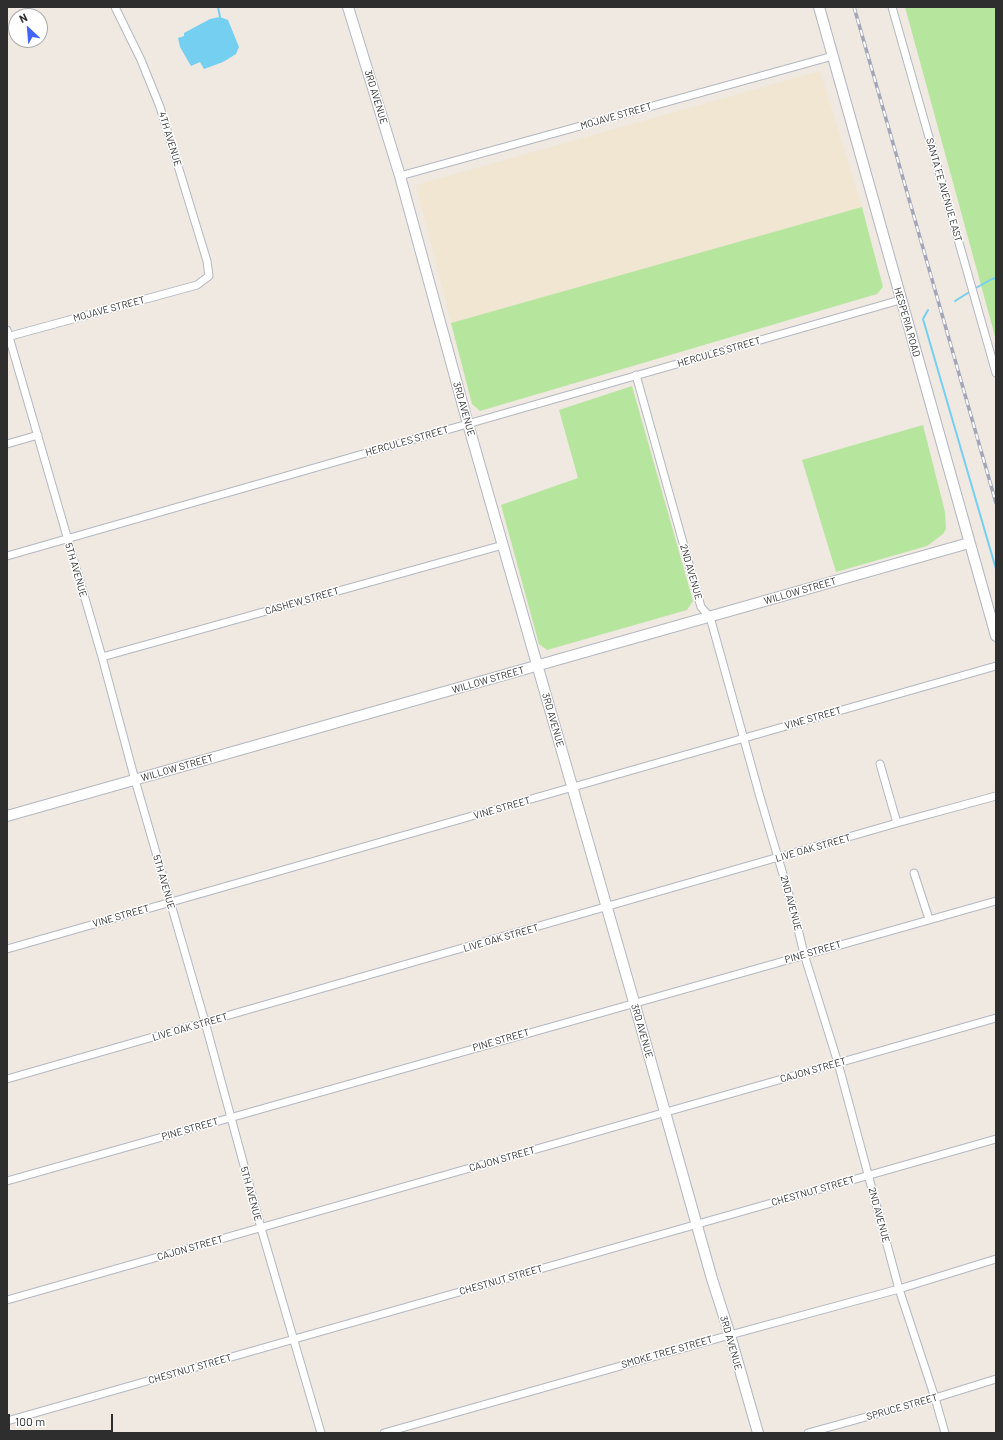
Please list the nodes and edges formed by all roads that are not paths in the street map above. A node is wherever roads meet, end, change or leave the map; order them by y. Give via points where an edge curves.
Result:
1 (115, 7) edge
2 (348, 7) edge
3 (819, 7) edge
4 (892, 7) edge
5 (833, 56) junction
6 (400, 176) junction
7 (209, 276) joint
8 (900, 300) junction
9 (8, 335) edge
10 (996, 373) edge
11 (636, 375) junction
12 (468, 424) junction
13 (38, 435) junction
14 (7, 444) edge
15 (67, 539) junction
16 (969, 543) junction
17 (503, 545) junction
18 (7, 556) edge
19 (710, 617) junction
20 (996, 636) edge
21 (102, 657) junction
22 (537, 666) junction
23 (996, 666) edge
24 (744, 738) junction
25 (880, 764) dead end
26 (135, 780) junction
27 (572, 787) junction
28 (996, 796) edge
29 (7, 816) edge
30 (897, 823) junction
31 (778, 858) junction
32 (914, 873) dead end
33 (996, 900) edge
34 (170, 902) junction
35 (606, 908) junction
36 (929, 919) junction
37 (7, 949) edge
38 (804, 954) junction
39 (634, 1002) junction
40 (996, 1018) edge
41 (205, 1022) junction
42 (838, 1063) junction
43 (7, 1079) edge
44 (664, 1113) junction
45 (230, 1118) junction
46 (996, 1139) edge
47 (868, 1175) junction
48 (7, 1181) edge
49 (697, 1225) junction
50 (260, 1228) junction
51 (996, 1259) edge
52 (899, 1289) junction
53 (7, 1300) edge
54 (730, 1334) junction
55 (294, 1339) junction
56 (996, 1379) edge
57 (935, 1398) junction
58 (7, 1421) edge
59 (321, 1433) edge
60 (384, 1433) edge
61 (758, 1433) edge
62 (808, 1433) edge
63 (945, 1433) edge

1 - 7 street, 4TH AVENUE via 160,107 207,261
2 - 6 street, 3RD AVENUE
3 - 5 street, HESPERIA ROAD
4 - 10 street, SANTA FE AVENUE EAST
5 - 6 street, MOJAVE STREET
5 - 8 street, HESPERIA ROAD
6 - 12 street, 3RD AVENUE
7 - 9 street, MOJAVE STREET via 197,285
8 - 11 street, HERCULES STREET
8 - 16 street, HESPERIA ROAD
9 - 13 street, 5TH AVENUE
11 - 12 street, HERCULES STREET
11 - 19 street, 2ND AVENUE via 701,607
12 - 15 street, HERCULES STREET
12 - 17 street, 3RD AVENUE
13 - 14 street
13 - 15 street, 5TH AVENUE
15 - 18 street, HERCULES STREET
15 - 21 street, 5TH AVENUE
16 - 19 street, WILLOW STREET
16 - 20 street, HESPERIA ROAD
17 - 21 street, CASHEW STREET
17 - 22 street, 3RD AVENUE
19 - 22 street, WILLOW STREET
19 - 24 street, 2ND AVENUE
21 - 26 street, 5TH AVENUE
22 - 26 street, WILLOW STREET
22 - 27 street, 3RD AVENUE
23 - 24 street, VINE STREET
24 - 27 street, VINE STREET
24 - 31 street, 2ND AVENUE
25 - 30 street
26 - 29 street, WILLOW STREET
26 - 34 street, 5TH AVENUE
27 - 34 street, VINE STREET
27 - 35 street, 3RD AVENUE
28 - 30 street, LIVE OAK STREET
30 - 31 street, LIVE OAK STREET
31 - 35 street, LIVE OAK STREET
31 - 38 street, 2ND AVENUE
32 - 36 street
33 - 36 street, PINE STREET
34 - 37 street, VINE STREET
34 - 41 street, 5TH AVENUE
35 - 39 street, 3RD AVENUE
35 - 41 street, LIVE OAK STREET
36 - 38 street, PINE STREET
38 - 39 street, PINE STREET
38 - 42 street, 2ND AVENUE
39 - 44 street, 3RD AVENUE
39 - 45 street, PINE STREET
40 - 42 street, CAJON STREET
41 - 43 street, LIVE OAK STREET
41 - 45 street, 5TH AVENUE
42 - 44 street, CAJON STREET
42 - 47 street, 2ND AVENUE
44 - 49 street, 3RD AVENUE
44 - 50 street, CAJON STREET
45 - 48 street, PINE STREET
45 - 50 street, 5TH AVENUE
46 - 47 street, CHESTNUT STREET
47 - 49 street, CHESTNUT STREET
47 - 52 street, 2ND AVENUE
49 - 54 street, 3RD AVENUE
49 - 55 street, CHESTNUT STREET
50 - 53 street, CAJON STREET
50 - 55 street, 5TH AVENUE
51 - 52 street, SMOKE TREE STREET
52 - 54 street, SMOKE TREE STREET
52 - 57 street, 2ND AVENUE
54 - 60 street, SMOKE TREE STREET
54 - 61 street, 3RD AVENUE
55 - 58 street, CHESTNUT STREET
55 - 59 street, 5TH AVENUE
56 - 57 street, SPRUCE STREET
57 - 62 street, SPRUCE STREET
57 - 63 street, 2ND AVENUE

